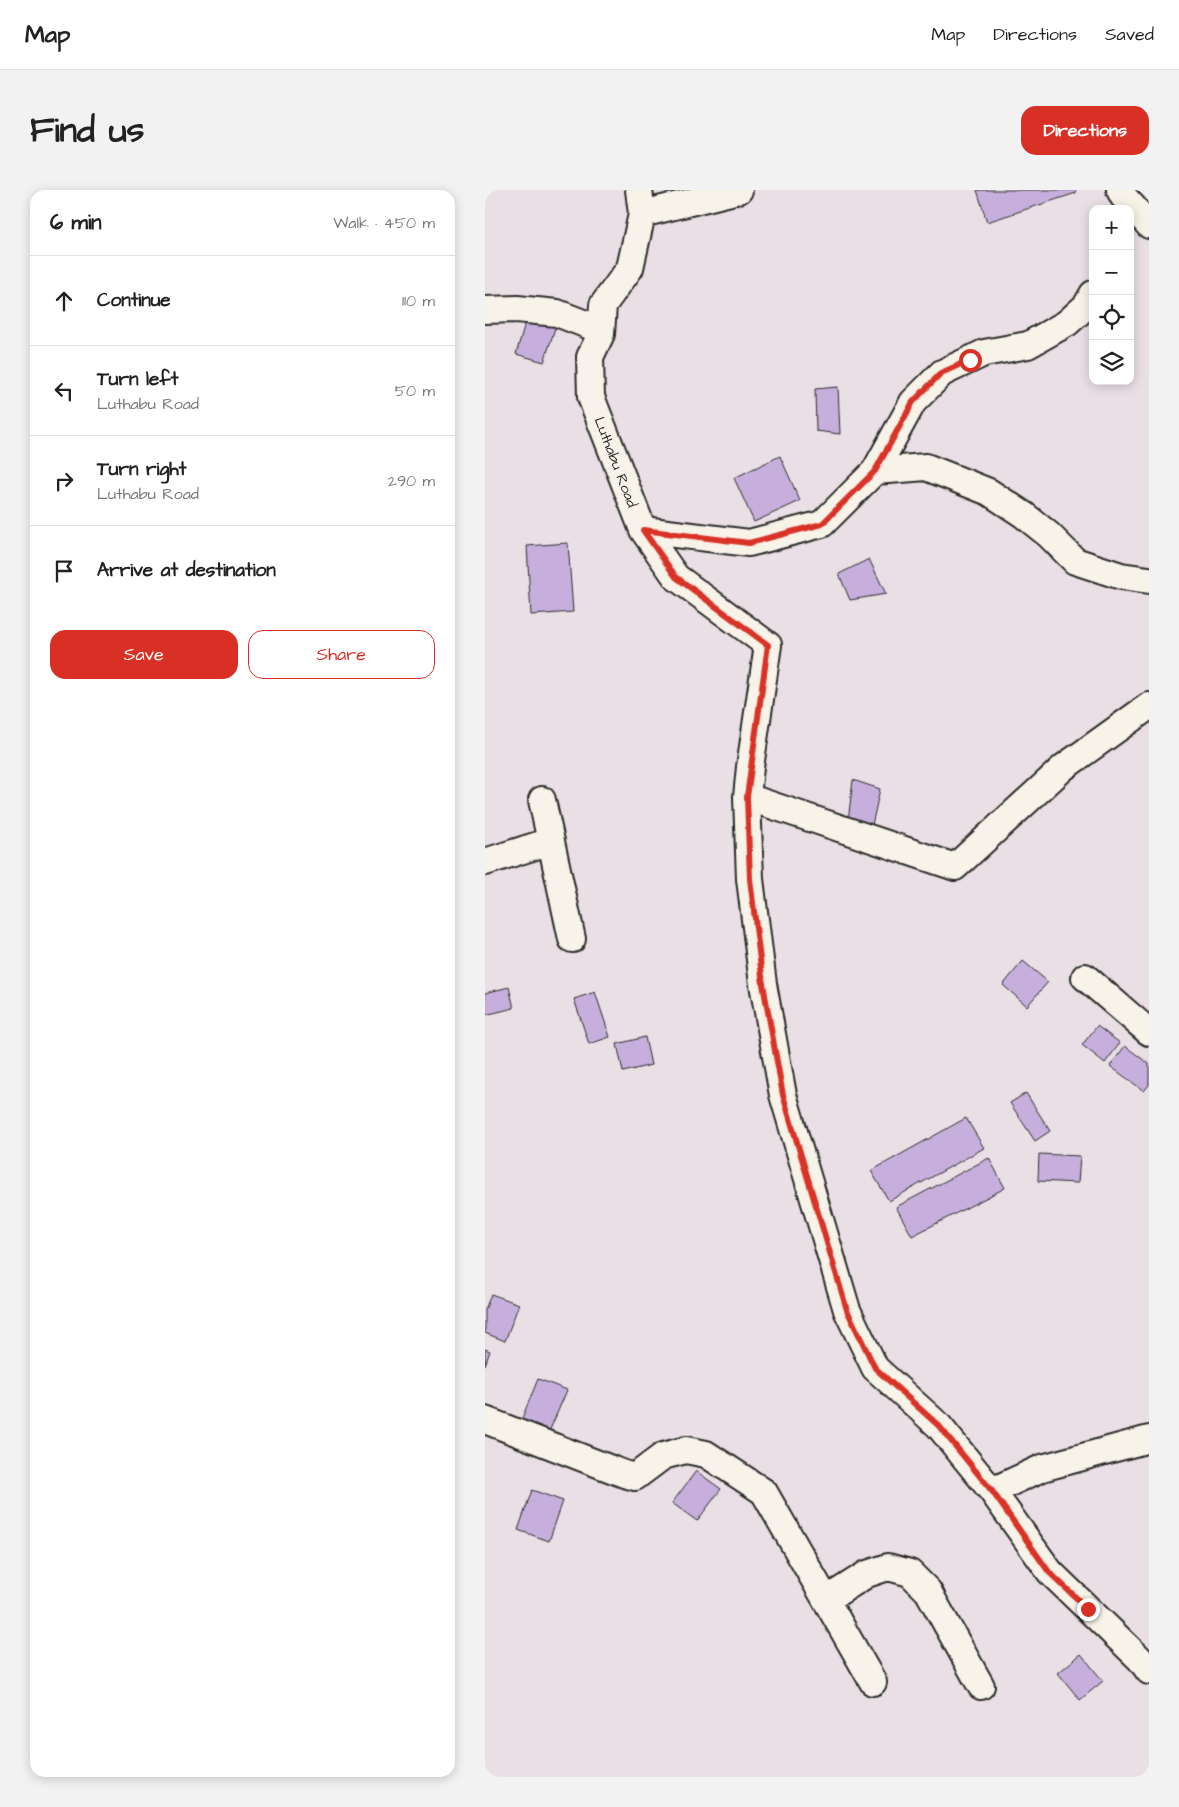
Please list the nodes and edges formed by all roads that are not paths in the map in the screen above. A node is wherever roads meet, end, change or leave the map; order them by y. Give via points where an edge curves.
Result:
1 (739, 190) edge
2 (1121, 198) edge
3 (641, 202) edge
4 (1149, 225) edge
5 (1092, 295) edge
6 (485, 310) edge
7 (601, 330) junction
8 (875, 471) junction
9 (643, 530) junction
10 (1149, 580) edge
11 (1149, 706) edge
12 (747, 797) junction
13 (542, 800) dead end
14 (551, 841) junction
15 (485, 862) edge
16 (572, 939) dead end
17 (1085, 977) dead end
18 (1149, 1032) edge
19 (485, 1420) edge
20 (1149, 1439) edge
21 (992, 1491) junction
22 (826, 1600) junction
23 (1149, 1671) edge
24 (873, 1682) dead end
25 (981, 1686) dead end

1 - 3 street
2 - 4 street
3 - 7 street, Luthabu Road via 630,268 603,305
5 - 8 street via 1086,306 1067,323 1028,345 984,353 941,373 913,402
6 - 7 street via 517,309 557,314
7 - 9 street, Luthabu Road via 591,357 591,398
8 - 9 street via 822,524 749,543
8 - 10 street via 926,467 989,492 1025,515 1075,561 1121,576
9 - 12 street, Luthabu Road via 676,577 768,645
11 - 12 street via 1064,767 955,867
12 - 21 street, Luthabu Road via 750,879 763,984 783,1095 847,1310 875,1368 939,1426
13 - 14 street
14 - 15 street
14 - 16 street
17 - 18 street
19 - 22 street via 635,1477 663,1456 686,1450 706,1454 764,1492
20 - 21 street via 1042,1468
21 - 23 street, Luthabu Road via 1049,1572
22 - 24 street
22 - 25 street via 867,1574 888,1567 910,1573 928,1592

